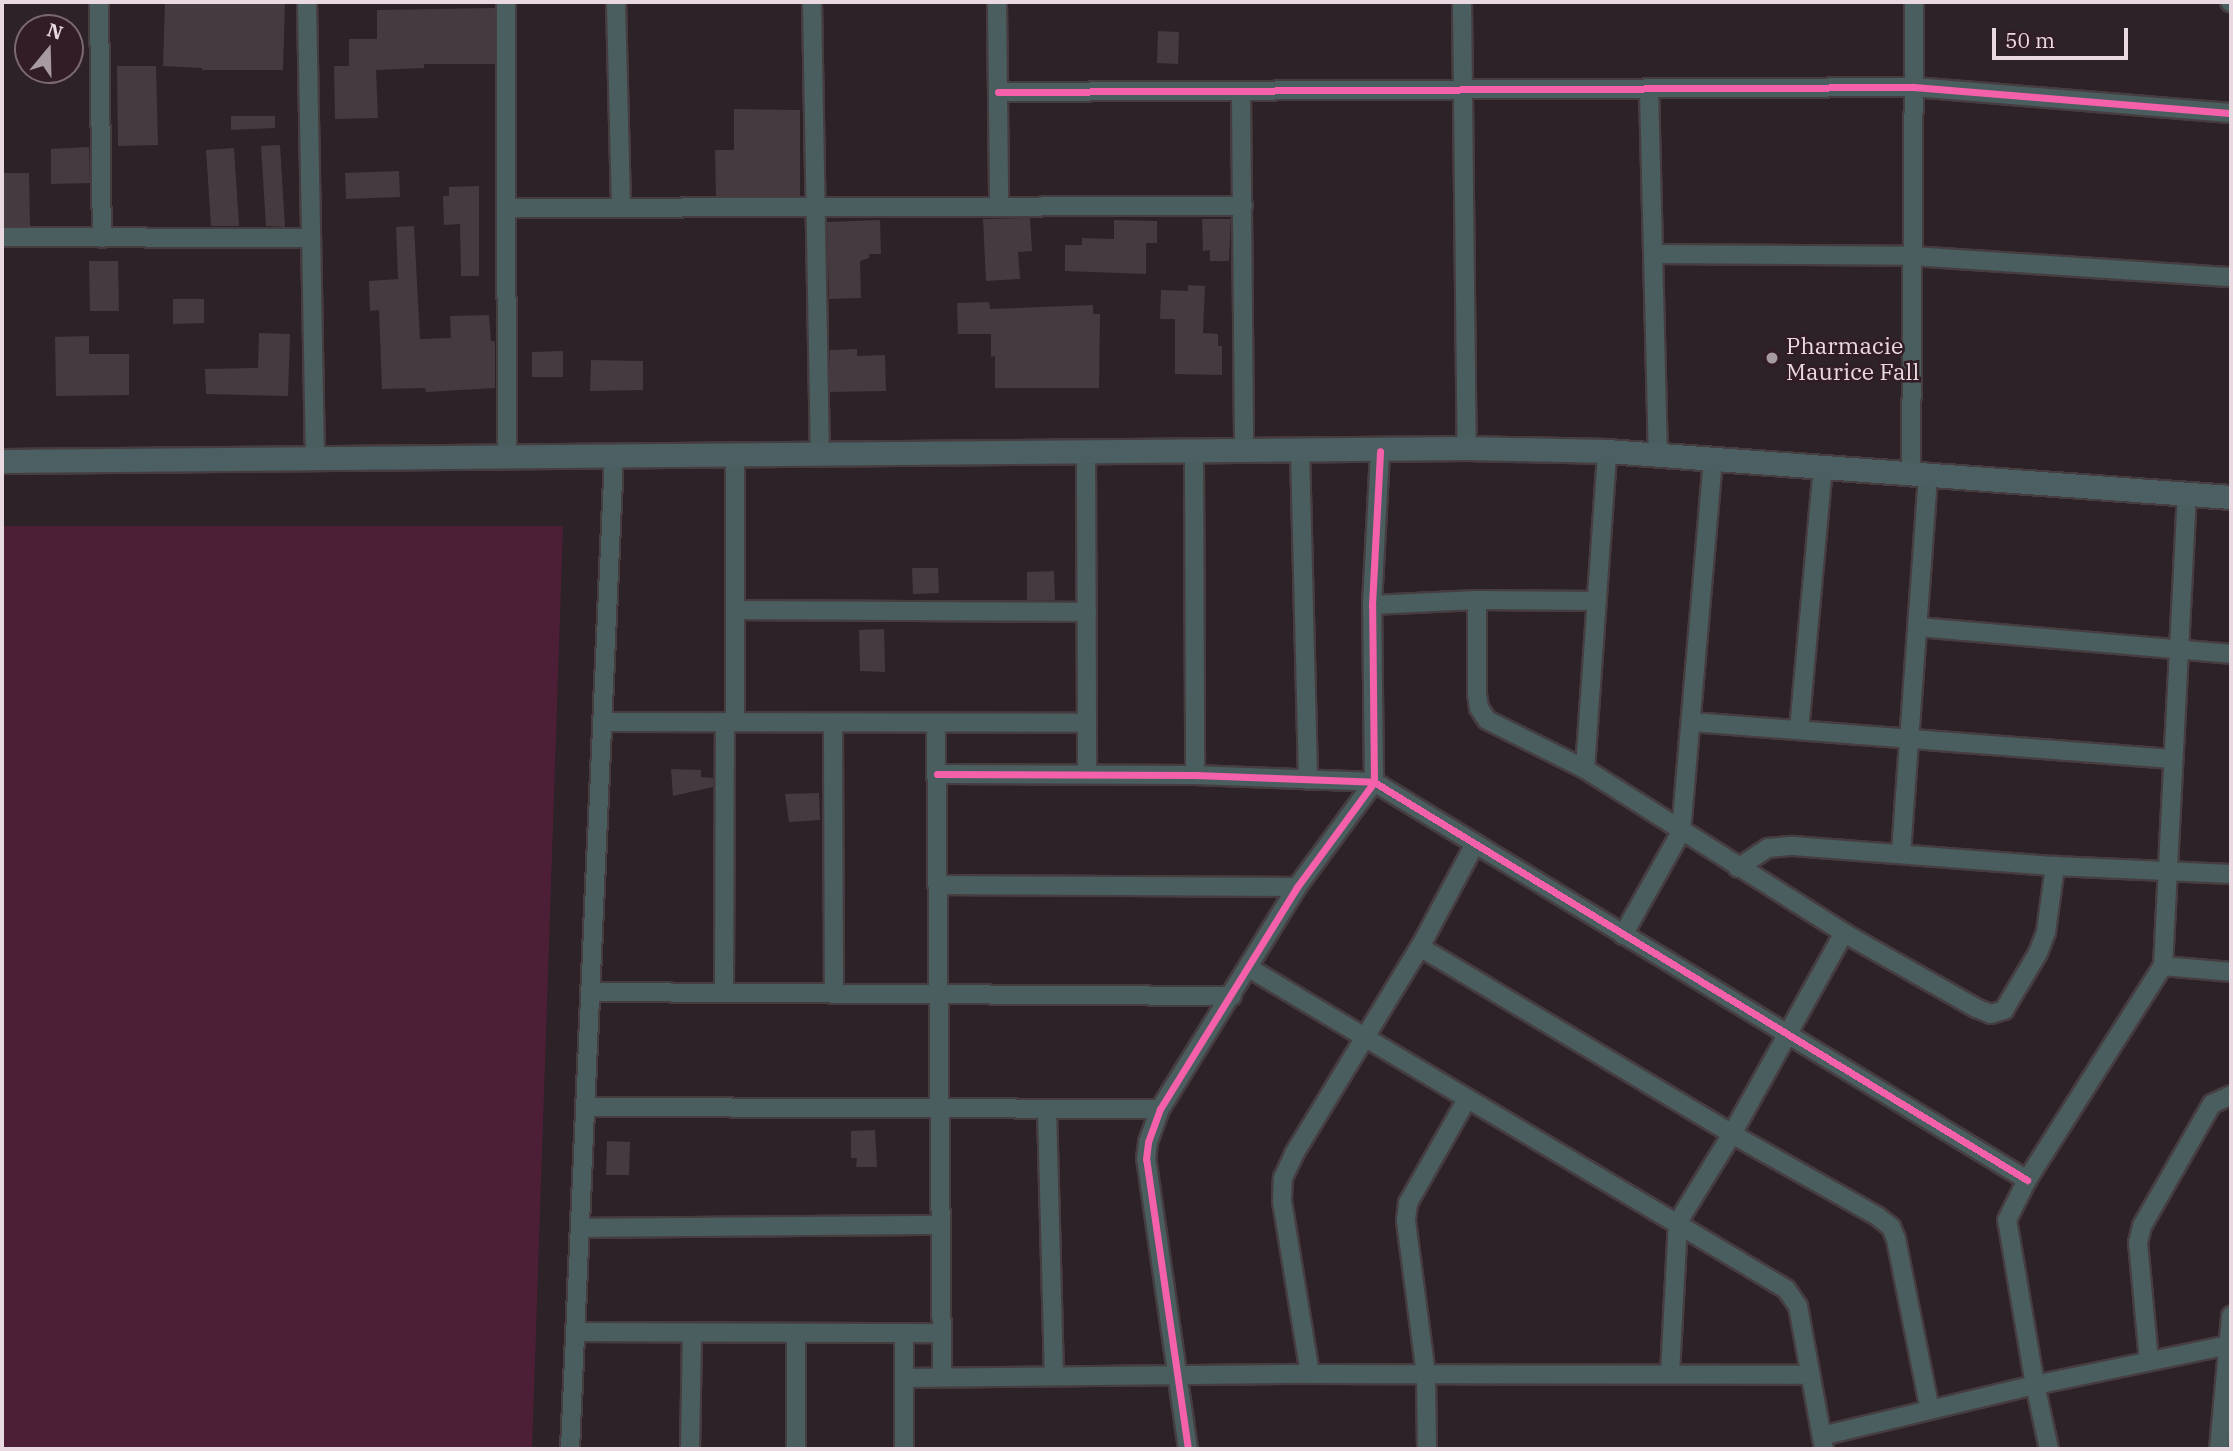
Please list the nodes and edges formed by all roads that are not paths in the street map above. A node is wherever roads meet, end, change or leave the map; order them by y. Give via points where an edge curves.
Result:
1 (99, 2) edge
2 (307, 2) edge
3 (506, 2) edge
4 (616, 2) edge
5 (813, 2) edge
6 (998, 2) edge
7 (1462, 2) edge
8 (1914, 2) edge
9 (1913, 87) junction
10 (1649, 89) junction
11 (1463, 91) junction
12 (999, 92) junction
13 (1241, 92) junction
14 (2231, 113) edge
15 (999, 206) junction
16 (1243, 206) junction
17 (621, 207) junction
18 (816, 207) junction
19 (506, 208) junction
20 (2, 237) edge
21 (102, 238) junction
22 (311, 238) junction
23 (1653, 254) junction
24 (1912, 256) junction
25 (2231, 277) edge
26 (1466, 448) junction
27 (1244, 449) junction
28 (1194, 450) junction
29 (1300, 450) junction
30 (1086, 451) junction
31 (1380, 451) junction
32 (1607, 451) junction
33 (820, 453) junction
34 (735, 455) junction
35 (1658, 455) junction
36 (614, 457) junction
37 (507, 458) junction
38 (315, 459) junction
39 (1713, 459) junction
40 (2, 461) edge
41 (1823, 467) junction
42 (1919, 475) junction
43 (2186, 493) junction
44 (2231, 497) edge
45 (1477, 600) junction
46 (1597, 601) junction
47 (1372, 605) junction
48 (735, 610) junction
49 (1087, 612) junction
50 (1918, 627) junction
51 (2179, 650) junction
52 (2231, 654) edge
53 (602, 722) junction
54 (730, 722) junction
55 (1690, 722) junction
56 (834, 723) junction
57 (936, 723) junction
58 (1087, 723) junction
59 (1799, 730) junction
60 (1909, 739) junction
61 (2173, 759) junction
62 (1585, 769) junction
63 (937, 774) junction
64 (1087, 774) junction
65 (1195, 775) junction
66 (1308, 779) junction
67 (1374, 782) junction
68 (1681, 832) junction
69 (1475, 844) junction
70 (1900, 853) junction
71 (2055, 866) junction
72 (1738, 868) junction
73 (2168, 870) junction
74 (2231, 874) edge
75 (938, 885) junction
76 (1297, 887) junction
77 (1844, 933) junction
78 (1623, 934) junction
79 (1420, 947) junction
80 (2163, 966) junction
81 (1249, 968) junction
82 (2231, 972) edge
83 (590, 992) junction
84 (724, 993) junction
85 (834, 994) junction
86 (939, 995) junction
87 (1232, 996) junction
88 (1788, 1035) junction
89 (1366, 1036) junction
90 (2231, 1095) edge
91 (1467, 1099) junction
92 (585, 1107) junction
93 (940, 1108) junction
94 (1047, 1109) junction
95 (1160, 1109) junction
96 (1732, 1134) junction
97 (2026, 1180) junction
98 (1678, 1222) junction
99 (941, 1225) junction
100 (580, 1228) junction
101 (2231, 1316) edge
102 (575, 1332) junction
103 (692, 1332) junction
104 (796, 1333) junction
105 (904, 1333) junction
106 (942, 1333) junction
107 (2228, 1345) junction
108 (2149, 1361) junction
109 (1310, 1374) junction
110 (1670, 1374) junction
111 (1426, 1375) junction
112 (1809, 1375) junction
113 (1054, 1376) junction
114 (942, 1377) junction
115 (1177, 1377) junction
116 (904, 1378) junction
117 (2035, 1385) junction
118 (1930, 1410) junction
119 (1823, 1443) edge
120 (570, 1449) edge
121 (690, 1449) edge
122 (796, 1449) edge
123 (904, 1449) edge
124 (1188, 1449) edge
125 (1427, 1449) edge
126 (2049, 1449) edge
127 (2219, 1449) edge

1 - 21 street
2 - 22 street
3 - 19 street
4 - 17 street
5 - 18 street
6 - 12 street
7 - 11 street
8 - 9 street
9 - 10 street
9 - 14 street
9 - 24 street
10 - 11 street
10 - 23 street
11 - 13 street
11 - 26 street
12 - 13 street
12 - 15 street
13 - 16 street
15 - 16 street
15 - 18 street
16 - 27 street
17 - 18 street
17 - 19 street
18 - 33 street
19 - 37 street
20 - 21 street
21 - 22 street
22 - 38 street
23 - 24 street
23 - 35 street
24 - 25 street
24 - 42 street
26 - 31 main road
26 - 32 main road
27 - 28 main road
27 - 29 main road
28 - 30 main road
28 - 65 street
29 - 31 main road
29 - 66 street
30 - 33 main road
30 - 49 street
31 - 47 street
32 - 35 main road
32 - 46 street
33 - 34 main road
34 - 36 main road
34 - 48 street
35 - 39 main road
36 - 37 main road
36 - 53 street
37 - 38 main road
38 - 40 main road
39 - 41 main road
39 - 55 street
41 - 42 main road
41 - 59 street
42 - 43 main road
42 - 50 street
43 - 44 main road
43 - 51 street
45 - 46 street
45 - 47 street
45 - 62 street via 1479,708 1488,720
46 - 62 street
47 - 67 street
48 - 49 street
48 - 54 street
49 - 58 street
50 - 51 street
50 - 60 street
51 - 52 street
51 - 61 street
53 - 54 street
53 - 83 street
54 - 56 street
54 - 84 street
55 - 59 street
55 - 68 street
56 - 57 street
56 - 85 street
57 - 58 street
57 - 63 street
58 - 64 street
59 - 60 street
60 - 61 street
60 - 70 street
61 - 73 street
62 - 68 street
63 - 64 street
63 - 75 street
64 - 65 street
65 - 66 street
66 - 67 street
67 - 69 street
67 - 76 street
68 - 72 street
68 - 78 street
69 - 78 street
69 - 79 street
70 - 71 street
70 - 72 street via 1768,848
71 - 73 street
71 - 77 street via 2046,932 2004,1010 1991,1014 1976,1007
72 - 77 street
73 - 74 street
73 - 80 street
75 - 76 street
75 - 86 street
76 - 81 street
77 - 88 street
78 - 88 street
79 - 89 street
79 - 96 street
80 - 82 street
80 - 97 street
81 - 87 street
81 - 89 street
83 - 84 street
83 - 92 street
84 - 85 street
85 - 86 street
86 - 87 street
86 - 93 street
87 - 95 street
88 - 96 street
88 - 97 street
89 - 91 street
89 - 109 street via 1283,1178 1282,1201
90 - 108 street via 2212,1104 2142,1226 2138,1243
91 - 98 street
91 - 111 street via 1408,1203 1406,1220
92 - 93 street
92 - 100 street
93 - 94 street
93 - 99 street
94 - 95 street
94 - 113 street
95 - 115 street via 1146,1159
96 - 98 street
96 - 118 street via 1891,1227
97 - 117 street via 2007,1220
98 - 110 street
98 - 112 street via 1794,1296
99 - 100 street
99 - 106 street
100 - 102 street
101 - 107 street
102 - 103 street
102 - 120 street
103 - 104 street
103 - 121 street
104 - 105 street
104 - 122 street
105 - 106 street
105 - 116 street
106 - 114 street
107 - 108 street
107 - 127 street
108 - 117 street
109 - 111 street
109 - 115 street
110 - 111 street
110 - 112 street
111 - 125 street
112 - 119 street
113 - 114 street
113 - 115 street
114 - 116 street
115 - 124 street
116 - 123 street
117 - 118 street
117 - 126 street
118 - 119 street

